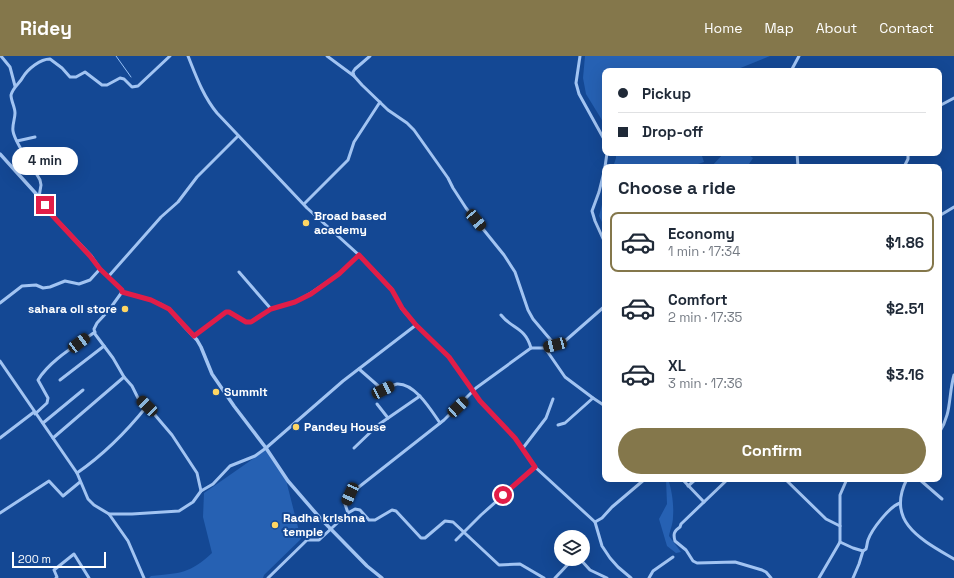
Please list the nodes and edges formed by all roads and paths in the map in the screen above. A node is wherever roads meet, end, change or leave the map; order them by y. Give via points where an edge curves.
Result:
1 (0, 56) edge
2 (170, 56) edge
3 (188, 56) edge
4 (327, 56) edge
5 (370, 56) edge
6 (580, 56) edge
7 (799, 56) edge
8 (793, 68) edge
9 (354, 76) junction
10 (15, 86) junction
11 (954, 98) edge
12 (380, 102) junction
13 (942, 104) edge
14 (238, 136) junction
15 (602, 136) edge
16 (35, 137) dead end
17 (17, 141) junction
18 (0, 154) edge
19 (602, 180) edge
20 (39, 197) junction
21 (304, 204) junction
22 (954, 207) edge
23 (942, 214) edge
24 (602, 236) edge
25 (359, 255) junction
26 (100, 269) junction
27 (239, 272) dead end
28 (108, 276) junction
29 (122, 292) junction
30 (0, 303) edge
31 (271, 309) junction
32 (602, 309) edge
33 (501, 315) dead end
34 (416, 325) junction
35 (95, 332) junction
36 (194, 336) junction
37 (555, 345) junction
38 (104, 346) junction
39 (531, 348) junction
40 (545, 348) junction
41 (0, 361) edge
42 (359, 369) junction
43 (954, 375) edge
44 (124, 377) junction
45 (60, 380) dead end
46 (83, 390) dead end
47 (473, 391) junction
48 (953, 391) edge
49 (420, 396) junction
50 (593, 398) junction
51 (553, 399) dead end
52 (377, 404) dead end
53 (602, 404) edge
54 (147, 406) junction
55 (35, 413) junction
56 (388, 418) junction
57 (440, 422) junction
58 (43, 423) junction
59 (558, 425) dead end
60 (942, 429) edge
61 (0, 438) edge
62 (52, 438) junction
63 (266, 448) junction
64 (354, 448) dead end
65 (523, 448) junction
66 (535, 467) junction
67 (77, 473) junction
68 (80, 482) junction
69 (642, 482) edge
70 (685, 482) edge
71 (693, 482) edge
72 (725, 482) edge
73 (788, 482) edge
74 (846, 482) edge
75 (906, 482) edge
76 (922, 482) edge
77 (688, 486) junction
78 (201, 491) junction
79 (942, 499) dead end
80 (704, 502) junction
81 (900, 503) junction
82 (0, 513) edge
83 (348, 513) junction
84 (109, 514) junction
85 (595, 522) junction
86 (840, 526) junction
87 (331, 528) junction
88 (463, 532) junction
89 (456, 540) dead end
90 (840, 542) junction
91 (863, 551) junction
92 (673, 557) dead end
93 (954, 559) edge
94 (566, 566) edge
95 (586, 566) edge
96 (56, 578) edge
97 (89, 578) edge
98 (144, 578) edge
99 (268, 578) edge
100 (382, 578) edge
101 (544, 578) edge
102 (554, 578) edge
103 (607, 578) edge
104 (631, 578) edge
105 (649, 578) edge
106 (771, 578) edge
107 (819, 578) edge
108 (853, 578) edge

1 - 10 street via 10,67
2 - 10 street via 138,86 132,87 120,78 102,85 85,72 70,77 53,60 47,59 34,65
3 - 14 street via 209,104
4 - 9 street
5 - 9 street via 355,69
6 - 15 street via 576,83 579,94
7 - 8 street
9 - 12 street
10 - 17 street via 11,94 15,114 13,132
11 - 13 street
12 - 21 street via 354,142 348,160
12 - 37 street via 414,130 466,208 504,255 514,272 533,319
14 - 21 street
14 - 28 street
16 - 17 street
17 - 20 street via 42,185
18 - 20 street
19 - 24 street via 592,210
20 - 26 street
21 - 25 street
22 - 23 street
25 - 31 street via 339,274 311,294
25 - 34 street via 392,290
26 - 28 street
26 - 30 street via 90,280 79,284 66,281 43,288 36,285 22,286
27 - 31 street
28 - 29 street
29 - 35 street via 97,323
29 - 36 street via 151,300 169,309
31 - 36 street via 251,322 226,312
32 - 37 street via 565,341
33 - 39 street via 522,332
34 - 42 street
34 - 47 street via 449,357
35 - 38 street
35 - 55 street via 42,374 38,380 48,398 47,403
36 - 63 street via 212,374
37 - 40 street
38 - 44 street
38 - 45 street
39 - 40 street
39 - 47 street
40 - 50 street via 565,377
41 - 55 street
42 - 49 street via 383,390 396,384 405,384
42 - 63 street
43 - 48 street
44 - 54 street via 138,398
44 - 62 street
46 - 58 street
47 - 57 street
47 - 65 street
48 - 60 street
49 - 56 street
49 - 57 street
50 - 53 street
50 - 59 street via 565,423
51 - 65 street via 546,418
52 - 56 street
54 - 67 street via 120,436
54 - 78 street via 172,435 197,473
55 - 58 street
55 - 61 street
56 - 64 street
57 - 83 street via 350,494 345,504
58 - 62 street
62 - 67 street
63 - 78 street via 255,456 230,466 213,484
63 - 87 street via 288,481
65 - 66 street
66 - 85 street
66 - 88 street
67 - 68 street
68 - 82 street via 63,496 49,481
68 - 84 street via 88,499
69 - 85 street
70 - 77 street
71 - 77 street
72 - 80 street
73 - 86 street via 826,519
74 - 86 street via 840,494
75 - 81 street
76 - 79 street
77 - 80 street
78 - 84 street via 193,502 179,511
80 - 106 street via 675,531 673,534 676,542 697,563 735,562 762,570
81 - 91 street via 894,505 882,519
81 - 93 street via 906,524
83 - 87 street
83 - 88 street via 355,509 360,510 369,520 375,520 392,510 396,511 421,538 425,538 446,521 453,522
84 - 98 street via 128,541
85 - 104 street via 602,546 618,567
86 - 90 street
87 - 99 street via 319,540 307,540
87 - 100 street
88 - 89 street
88 - 101 street via 499,564 520,564
90 - 91 street
90 - 107 street
91 - 108 street
92 - 105 street via 653,571
94 - 102 street
95 - 103 street
96 - 97 street via 54,570 74,554

